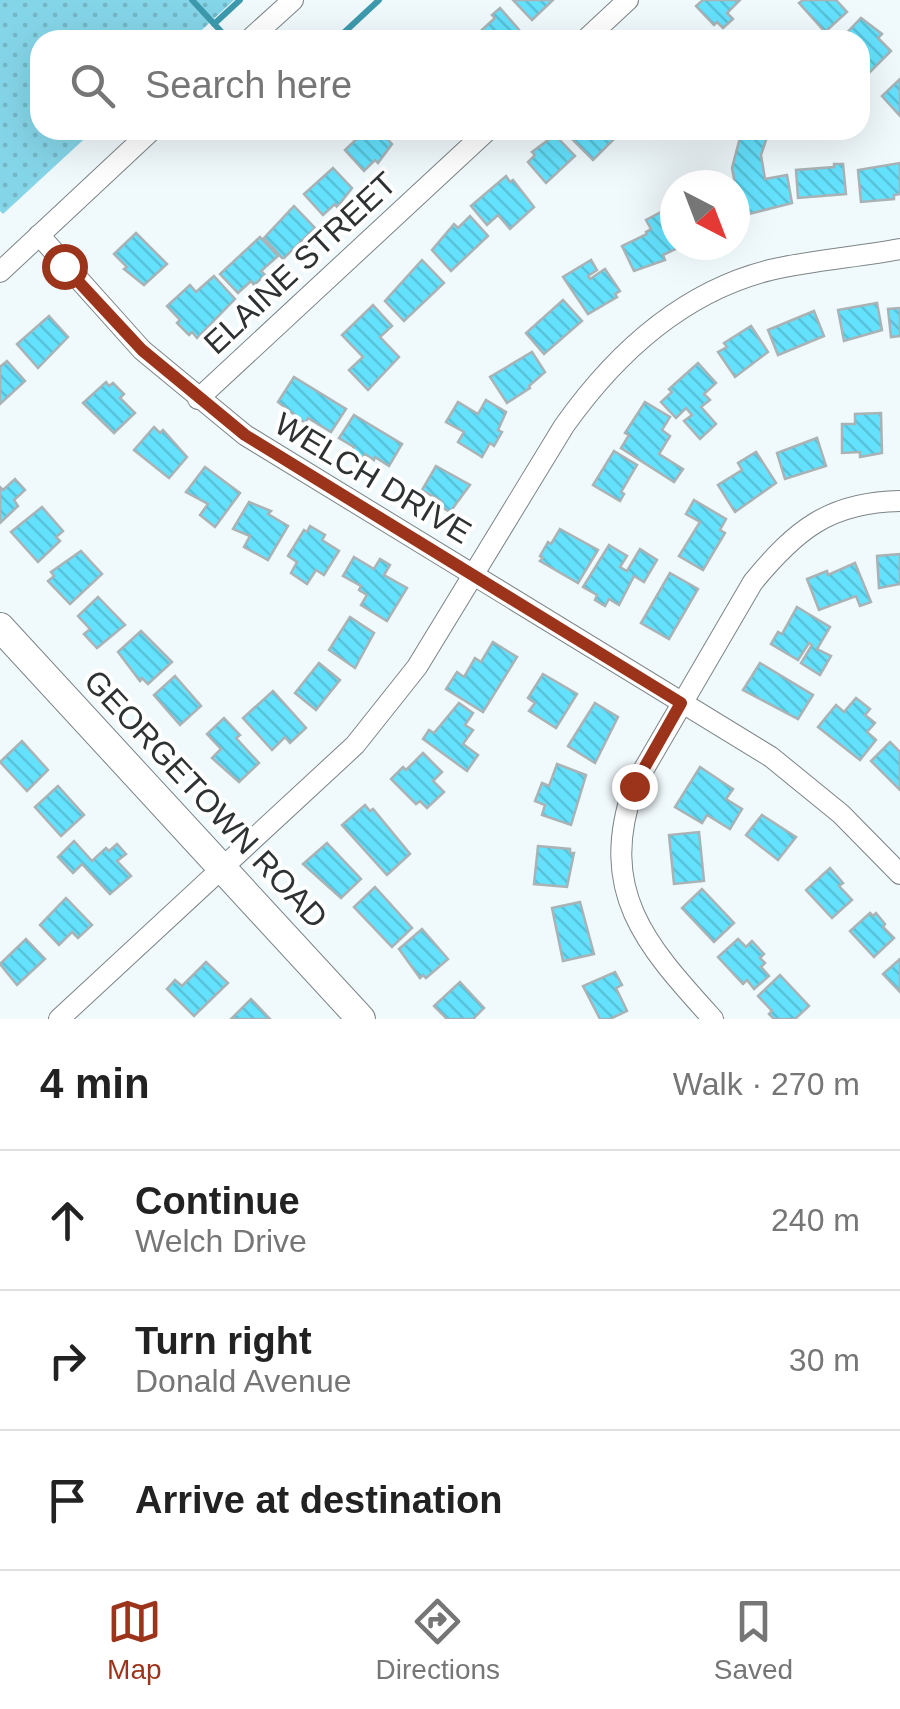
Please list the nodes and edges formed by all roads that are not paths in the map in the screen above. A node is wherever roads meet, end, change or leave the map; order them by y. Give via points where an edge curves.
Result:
1 (293, 0) edge
2 (628, 0) edge
3 (261, 30) edge
4 (596, 30) edge
5 (141, 140) edge
6 (477, 140) edge
7 (39, 236) junction
8 (900, 249) edge
9 (0, 272) edge
10 (198, 399) junction
11 (900, 500) edge
12 (474, 575) junction
13 (0, 627) edge
14 (681, 703) junction
15 (222, 867) junction
16 (900, 874) edge
17 (59, 1019) edge
18 (361, 1019) edge
19 (714, 1019) edge

1 - 3 street
2 - 4 street
5 - 7 street
6 - 10 street, ELAINE STREET
7 - 9 street
7 - 10 street, WELCH DRIVE via 127,335
8 - 12 street via 764,272 711,292 653,329 587,394
10 - 12 street, WELCH DRIVE via 277,457
11 - 14 street via 842,510 784,545 753,582
12 - 14 street, WELCH DRIVE
12 - 15 street via 417,667 355,744
13 - 15 main road, GEORGETOWN ROAD
14 - 16 street, WELCH DRIVE via 795,775
14 - 19 street via 628,804 623,875 650,946
15 - 17 street
15 - 18 main road, GEORGETOWN ROAD

